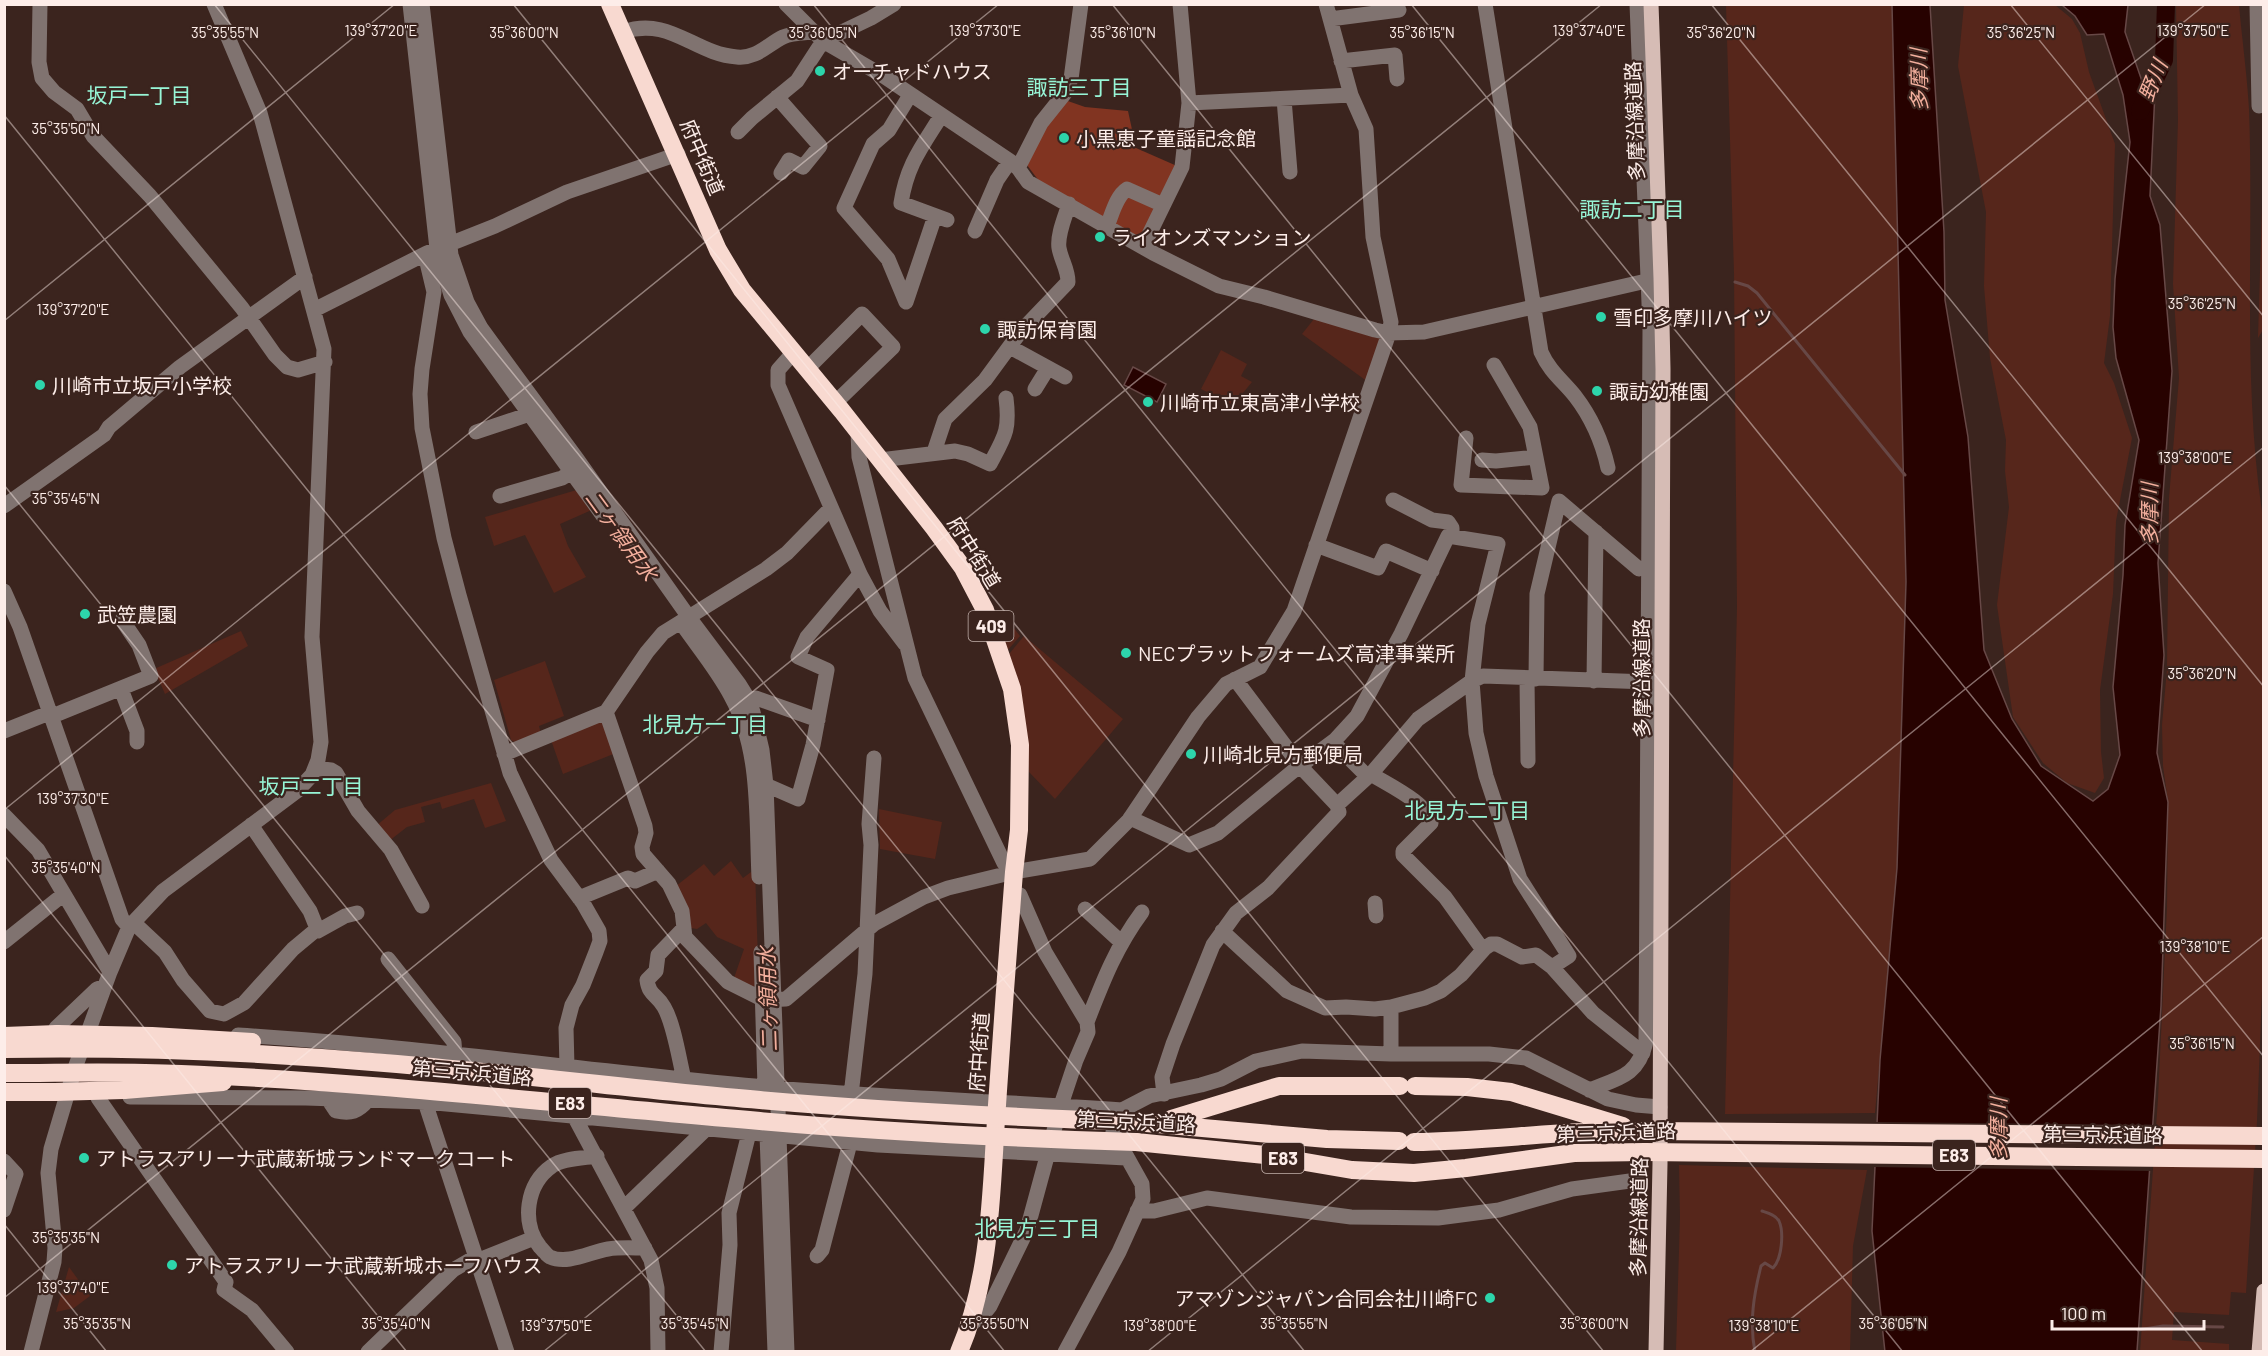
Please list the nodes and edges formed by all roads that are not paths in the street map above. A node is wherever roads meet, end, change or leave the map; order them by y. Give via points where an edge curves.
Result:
1 (40, 4) edge
2 (214, 4) edge
3 (410, 4) edge
4 (422, 4) edge
5 (610, 4) edge
6 (786, 4) edge
7 (894, 4) edge
8 (1081, 4) edge
9 (1180, 4) edge
10 (1485, 4) edge
11 (1637, 4) edge
12 (1650, 4) edge
13 (2257, 4) edge
14 (1399, 10) dead end
15 (1328, 12) edge
16 (623, 32) junction
17 (819, 36) junction
18 (1341, 61) junction
19 (1398, 79) dead end
20 (910, 94) junction
21 (1351, 95) junction
22 (777, 97) junction
23 (1284, 99) junction
24 (1189, 104) junction
25 (2259, 106) dead end
26 (941, 116) junction
27 (738, 132) dead end
28 (678, 154) junction
29 (1014, 164) junction
30 (1290, 172) dead end
31 (781, 173) dead end
32 (1069, 204) junction
33 (1163, 206) junction
34 (1107, 226) junction
35 (975, 231) dead end
36 (440, 247) junction
37 (1143, 247) junction
38 (305, 277) junction
39 (1655, 279) junction
40 (442, 291) junction
41 (1534, 306) junction
42 (314, 310) junction
43 (247, 317) junction
44 (1389, 333) junction
45 (1010, 347) junction
46 (793, 353) junction
47 (325, 362) junction
48 (1494, 365) dead end
49 (1048, 368) junction
50 (807, 369) junction
51 (1065, 377) dead end
52 (1035, 389) dead end
53 (1006, 398) dead end
54 (835, 403) junction
55 (530, 414) junction
56 (476, 432) dead end
57 (858, 432) junction
58 (1466, 438) dead end
59 (934, 452) junction
60 (1536, 457) junction
61 (880, 460) junction
62 (1482, 460) dead end
63 (1608, 468) dead end
64 (572, 472) junction
65 (500, 496) dead end
66 (1393, 500) dead end
67 (4, 506) edge
68 (831, 508) junction
69 (604, 518) dead end
70 (1596, 532) junction
71 (1452, 537) junction
72 (1316, 545) junction
73 (1640, 569) dead end
74 (1432, 571) junction
75 (860, 574) junction
76 (4, 591) edge
77 (684, 619) junction
78 (122, 620) dead end
79 (907, 647) junction
80 (1531, 679) junction
81 (1235, 680) junction
82 (1472, 681) junction
83 (1594, 681) junction
84 (1648, 682) junction
85 (121, 689) junction
86 (742, 703) junction
87 (606, 712) junction
88 (50, 715) junction
89 (818, 720) junction
90 (4, 731) edge
91 (136, 742) dead end
92 (1333, 742) junction
93 (504, 754) junction
94 (874, 758) dead end
95 (1528, 761) dead end
96 (316, 764) junction
97 (1300, 767) junction
98 (1369, 775) junction
99 (766, 785) junction
100 (1337, 806) junction
101 (4, 815) edge
102 (1130, 818) junction
103 (251, 825) junction
104 (657, 871) junction
105 (1014, 872) junction
106 (1012, 892) junction
107 (64, 894) junction
108 (579, 898) junction
109 (422, 906) dead end
110 (1085, 909) dead end
111 (1142, 912) dead end
112 (357, 913) dead end
113 (131, 925) junction
114 (684, 928) junction
115 (317, 929) junction
116 (866, 930) junction
117 (1222, 931) junction
118 (4, 942) edge
119 (1121, 942) junction
120 (1483, 950) junction
121 (388, 959) dead end
122 (1552, 967) junction
123 (107, 979) junction
124 (768, 1000) junction
125 (1391, 1007) junction
126 (1087, 1022) junction
127 (4, 1028) edge
128 (56, 1028) junction
129 (90, 1028) junction
130 (4, 1036) edge
131 (323, 1041) junction
132 (4, 1050) edge
133 (1643, 1053) junction
134 (1391, 1054) junction
135 (455, 1055) junction
136 (4, 1056) edge
137 (481, 1058) junction
138 (77, 1061) junction
139 (396, 1064) junction
140 (567, 1067) junction
141 (4, 1068) edge
142 (321, 1072) junction
143 (4, 1073) edge
144 (261, 1078) junction
145 (684, 1079) junction
146 (478, 1084) junction
147 (772, 1088) junction
148 (1589, 1090) junction
149 (4, 1092) edge
150 (1164, 1094) junction
151 (852, 1095) junction
152 (98, 1098) junction
153 (324, 1099) junction
154 (64, 1100) junction
155 (4, 1101) edge
156 (425, 1102) junction
157 (1061, 1105) junction
158 (476, 1107) junction
159 (1660, 1107) junction
160 (779, 1109) junction
161 (1128, 1113) junction
162 (570, 1118) junction
163 (996, 1118) junction
164 (1158, 1122) junction
165 (1056, 1127) junction
166 (706, 1129) junction
167 (1643, 1131) junction
168 (1113, 1132) junction
169 (749, 1133) junction
170 (774, 1136) junction
171 (2264, 1136) edge
172 (850, 1143) junction
173 (1131, 1150) junction
174 (994, 1152) junction
175 (1049, 1155) junction
176 (597, 1156) junction
177 (2264, 1159) edge
178 (4, 1161) edge
179 (1636, 1180) dead end
180 (624, 1208) junction
181 (4, 1210) edge
182 (1137, 1211) junction
183 (534, 1238) junction
184 (645, 1248) junction
185 (817, 1256) dead end
186 (476, 1259) junction
187 (2264, 1291) edge
188 (969, 1325) junction
189 (31, 1352) edge
190 (287, 1352) edge
191 (368, 1352) edge
192 (507, 1352) edge
193 (658, 1352) edge
194 (720, 1352) edge
195 (775, 1352) edge
196 (787, 1352) edge
197 (959, 1352) edge
198 (1065, 1352) edge
199 (1656, 1352) edge
200 (2259, 1352) edge

1 - 43 street via 42,78 77,109 93,136 150,196
2 - 38 street via 260,113
3 - 36 street
4 - 36 street
5 - 16 highway, 府中街道 / 409
6 - 17 street
7 - 17 street via 871,18
8 - 29 street via 1071,79
9 - 24 street
10 - 41 street
11 - 39 street
12 - 39 main road, 多摩沿線道路
13 - 25 street
14 - 15 street
15 - 18 street
16 - 17 street via 657,27 735,57 757,54 785,36
16 - 28 highway, 府中街道 / 409
17 - 20 street
17 - 22 street via 797,81
18 - 19 street via 1395,55
18 - 21 street
20 - 26 street
20 - 26 street via 889,130 873,144 844,208 888,259 906,302 941,218 901,203 904,182 911,162
21 - 23 street
21 - 44 street via 1366,129 1373,237 1391,322
22 - 27 street
22 - 31 street via 820,146 803,167 789,160
23 - 24 street
23 - 30 street
24 - 33 street via 1182,167
26 - 29 street
28 - 36 street via 586,184
28 - 46 highway, 府中街道 / 409 via 730,270
29 - 32 street via 1028,182
29 - 35 street via 997,180
32 - 34 street
32 - 45 street via 1059,241 1068,282
33 - 34 street via 1127,189 1116,203
33 - 37 street
34 - 37 street
36 - 40 street
36 - 42 street
36 - 77 street via 481,328 578,459
37 - 44 street via 1230,290
38 - 42 street
38 - 43 street
39 - 41 street
39 - 84 street
39 - 159 main road, 多摩沿線道路 via 1662,632
40 - 55 street
40 - 93 street via 422,369 422,428 453,572
41 - 44 street via 1424,332
41 - 63 street via 1541,352 1600,437
42 - 47 street
43 - 47 street via 287,367 298,370
43 - 67 street via 180,367 104,435
44 - 72 street
45 - 49 street
45 - 59 street via 985,380 945,419
46 - 50 highway, 府中街道 / 409
46 - 68 street via 778,370 778,385
47 - 96 street via 312,637 321,742
48 - 60 street via 1530,427
49 - 51 street
49 - 52 street
50 - 54 highway, 府中街道 / 409
50 - 54 street via 862,314 893,348
53 - 59 street via 1007,430 990,464 955,451
54 - 57 highway, 府中街道 / 409
55 - 56 street
55 - 64 street
57 - 61 highway, 府中街道 / 409
57 - 79 street via 859,457
58 - 60 street via 1461,485 1542,488
59 - 61 street
60 - 62 street
61 - 105 highway, 府中街道 / 409 via 963,568 985,610 1004,662 1016,714 1021,764
64 - 65 street
64 - 69 street
66 - 71 street via 1432,520 1448,522
68 - 75 street
68 - 77 street via 773,564
70 - 73 street
70 - 80 street via 1559,501 1538,594
70 - 83 street
71 - 74 street via 1448,536
71 - 82 street via 1498,546 1478,624
72 - 74 street via 1378,568 1386,552
72 - 81 street via 1294,611 1260,667
74 - 92 street via 1357,716
75 - 79 street via 894,633
75 - 89 street via 807,638 798,657 827,670
76 - 88 street
77 - 86 street via 739,684
77 - 87 street via 663,633 647,652
78 - 85 street via 139,645 151,676
79 - 105 street via 923,696 1004,863
80 - 82 street via 1483,676
80 - 83 street
80 - 95 street
81 - 97 street
81 - 102 street via 1226,684 1198,717
82 - 98 street via 1418,719
82 - 122 street via 1476,732 1512,858 1525,887 1569,956
83 - 84 street
84 - 133 street
85 - 88 street
85 - 91 street via 137,731
86 - 89 street via 756,698
86 - 99 street via 762,750
86 - 124 street via 751,754
87 - 93 street
87 - 104 street via 645,826 644,854
88 - 90 street
88 - 113 street via 122,919
89 - 99 street via 798,799
92 - 97 street
92 - 98 street
93 - 108 street via 535,830
94 - 116 street
96 - 103 street via 297,791
96 - 109 street via 336,773 358,811 391,850
97 - 100 street
97 - 102 street via 1218,833 1189,845
98 - 100 street
98 - 120 street via 1423,807 1430,816 1431,823 1403,851 1404,855 1445,897
99 - 124 street
100 - 117 street via 1339,812 1309,845
101 - 107 street via 38,850
102 - 105 street via 1090,859
103 - 113 street via 163,891
103 - 115 street
104 - 108 street
104 - 114 street via 669,884 682,911
105 - 106 highway, 府中街道 / 409
105 - 116 street via 924,897
106 - 126 street via 1020,896 1045,952
106 - 163 highway, 府中街道 / 409
107 - 118 street
107 - 123 street
108 - 140 street via 595,921 600,941 572,1005 566,1028
110 - 119 street
111 - 119 street
112 - 115 street
113 - 115 street via 165,952 210,1011 224,1014 244,1003 292,949
113 - 123 street
114 - 124 street via 685,937 728,982
114 - 145 street via 658,955 656,971 647,980 648,991 664,1006
116 - 124 street via 786,999
116 - 151 street
117 - 125 street via 1287,991 1316,1005
117 - 150 street via 1173,1044 1162,1077
119 - 126 street
120 - 122 street via 1497,944 1522,957 1536,955
120 - 125 street via 1441,991
121 - 135 street via 454,1042
122 - 133 street via 1593,1013
123 - 128 street
123 - 129 street
124 - 147 street
125 - 134 street
126 - 157 street via 1088,1032
127 - 128 street
128 - 129 street
129 - 131 street
129 - 138 street
130 - 139 highway, bridge via 57,1034 243,1041 304,1047
131 - 135 street
131 - 142 street
132 - 139 highway, 第三京浜道路 / E83, bridge via 156,1050
133 - 148 street via 1634,1069
134 - 148 street via 1526,1058
134 - 150 street via 1302,1051 1256,1061 1221,1079
135 - 137 street
136 - 138 street
137 - 140 street
137 - 146 street
138 - 141 street
138 - 142 street via 190,1071
138 - 154 street
139 - 161 highway, 第三京浜道路 / E83, bridge via 897,1110
140 - 145 street
140 - 162 street
142 - 146 street
142 - 153 street
143 - 144 highway, 第三京浜道路 / E83, bridge
144 - 149 highway, bridge via 124,1090
144 - 173 highway, 第三京浜道路 / E83, bridge
145 - 147 street
146 - 158 street
146 - 160 street
147 - 151 street
147 - 160 street
148 - 159 street via 1608,1099
150 - 161 street via 1149,1096
151 - 163 street
152 - 153 street
152 - 154 street
152 - 190 street via 226,1281 224,1290 252,1310
153 - 156 street
154 - 155 street
154 - 189 street via 48,1173 54,1262
156 - 158 street
156 - 186 street
157 - 161 street
157 - 163 street
157 - 165 street
158 - 162 street
159 - 199 main road, 多摩沿線道路
160 - 163 street via 891,1125
160 - 170 street
161 - 164 highway, 第三京浜道路 / E83
161 - 165 street via 1096,1124
161 - 168 street
162 - 166 street
162 - 176 street
163 - 165 street
163 - 174 highway, 府中街道 / 409
164 - 167 highway, 第三京浜道路 / E83 via 1328,1139 1406,1142
164 - 167 highway via 1279,1086 1467,1087 1511,1092
165 - 168 street via 1107,1136
165 - 175 street
166 - 169 street
166 - 180 street
167 - 171 highway, 第三京浜道路 / E83, bridge
168 - 173 street
169 - 170 street
169 - 194 street via 729,1213 730,1245
170 - 172 street
170 - 195 street
170 - 196 street
172 - 174 street
172 - 185 street via 822,1250
173 - 175 street
173 - 177 highway, 第三京浜道路 / E83, bridge via 1265,1155 1352,1170 1414,1173 1574,1153
173 - 182 street via 1142,1184 1143,1199
174 - 175 street
174 - 188 highway, 府中街道 / 409 via 983,1268
175 - 188 street via 1027,1230 990,1306
176 - 180 street
176 - 183 street via 553,1165 543,1175 527,1208
178 - 181 street via 16,1173
179 - 182 street via 1572,1189 1499,1210 1438,1218 1351,1217 1207,1198 1155,1211
180 - 184 street
182 - 198 street
183 - 184 street via 548,1256 557,1258 574,1258 607,1249
183 - 186 street
184 - 193 street via 657,1288
186 - 191 street via 443,1278
186 - 192 street
187 - 200 main road
188 - 197 highway, 府中街道 / 409

